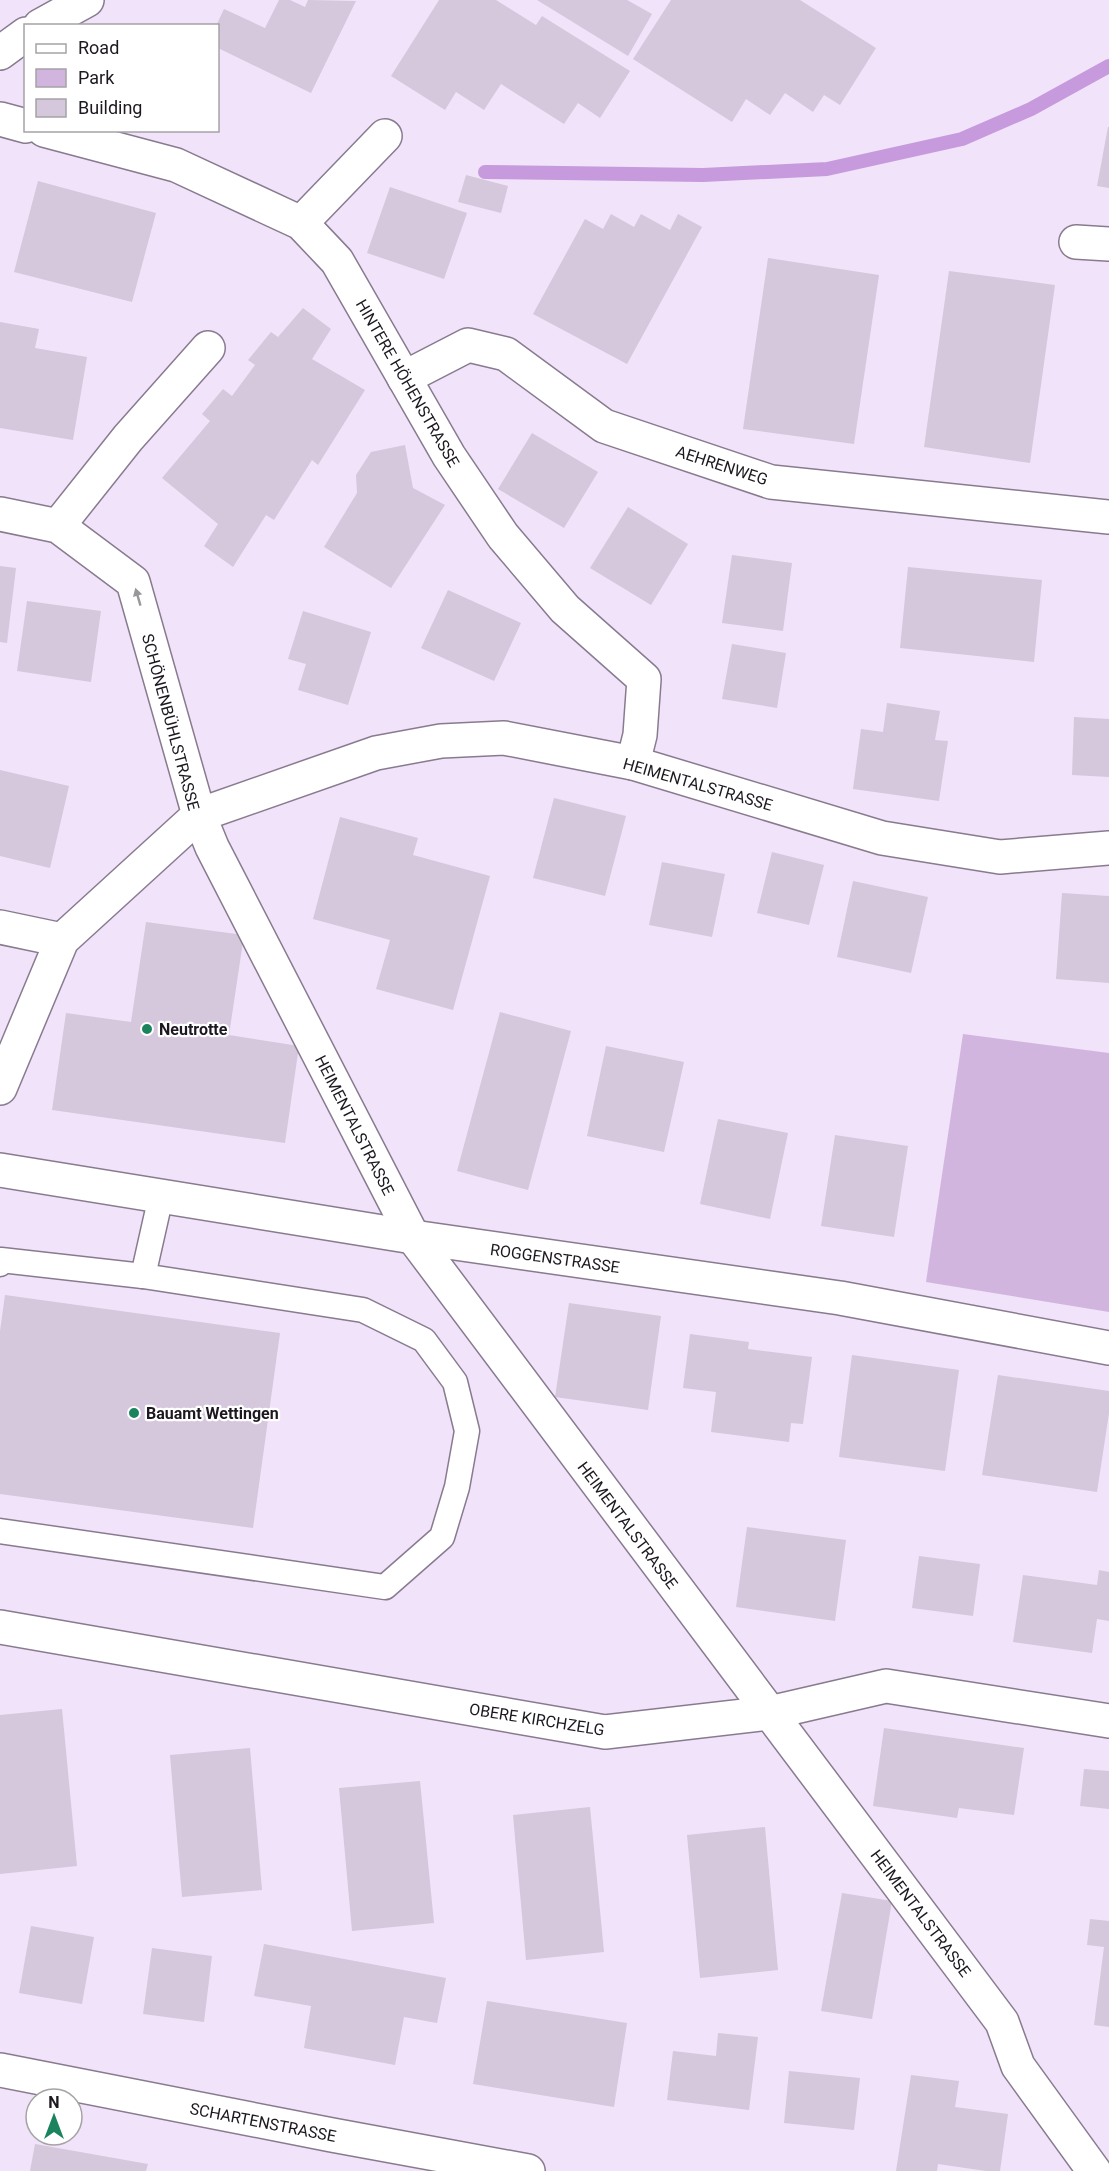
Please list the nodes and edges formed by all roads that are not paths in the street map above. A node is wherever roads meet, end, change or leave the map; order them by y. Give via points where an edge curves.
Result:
1 (87, 0) edge
2 (44, 24) edge
3 (24, 35) edge
4 (0, 53) edge
5 (0, 119) edge
6 (24, 125) edge
7 (52, 132) edge
8 (385, 136) dead end
9 (300, 223) junction
10 (1076, 242) dead end
11 (1109, 244) edge
12 (208, 348) dead end
13 (404, 378) junction
14 (0, 514) edge
15 (1109, 517) edge
16 (58, 526) junction
17 (633, 763) junction
18 (199, 815) junction
19 (1109, 848) edge
20 (0, 927) edge
21 (62, 940) junction
22 (0, 1088) edge
23 (0, 1170) edge
24 (161, 1196) junction
25 (413, 1237) junction
26 (0, 1264) edge
27 (143, 1276) junction
28 (1109, 1348) edge
29 (0, 1531) edge
30 (0, 1627) edge
31 (769, 1713) junction
32 (1109, 1721) edge
33 (0, 2070) edge
34 (528, 2171) edge
35 (1094, 2171) edge

1 - 2 street
3 - 4 street
5 - 6 street
7 - 9 street, HINTERE HÖHENSTRASSE via 176,165
8 - 9 street
9 - 13 street, HINTERE HÖHENSTRASSE via 337,261
10 - 11 street
12 - 16 street via 128,438
13 - 15 street, AEHRENWEG via 468,345 506,354 604,426 771,482
13 - 17 street, HINTERE HÖHENSTRASSE via 449,456 503,536 565,609 645,679
14 - 16 street, SCHÖNENBÜHLSTRASSE
18 -> 16 street, SCHÖNENBÜHLSTRASSE via 133,582
17 - 18 street, HEIMENTALSTRASSE via 504,738 441,741 376,753
17 - 19 street, HEIMENTALSTRASSE via 882,838 1000,857
18 - 21 street, SCHÖNENBÜHLSTRASSE
18 - 25 street, HEIMENTALSTRASSE
20 - 21 street
21 - 22 street, SCHÖNENBÜHLSTRASSE
23 - 24 street, ROGGENSTRASSE
24 - 25 street, ROGGENSTRASSE
24 - 27 lane
25 - 28 street, ROGGENSTRASSE via 840,1298
25 - 31 street, HEIMENTALSTRASSE
26 - 27 lane via 1,1260
27 - 29 lane via 363,1310 424,1340 455,1382 467,1431 457,1487 442,1537 385,1587
30 - 31 street, OBERE KIRCHZELG via 605,1732
31 - 32 street, OBERE KIRCHZELG via 886,1686
31 - 35 street, HEIMENTALSTRASSE via 1002,2022 1018,2066
33 - 34 street, SCHARTENSTRASSE

